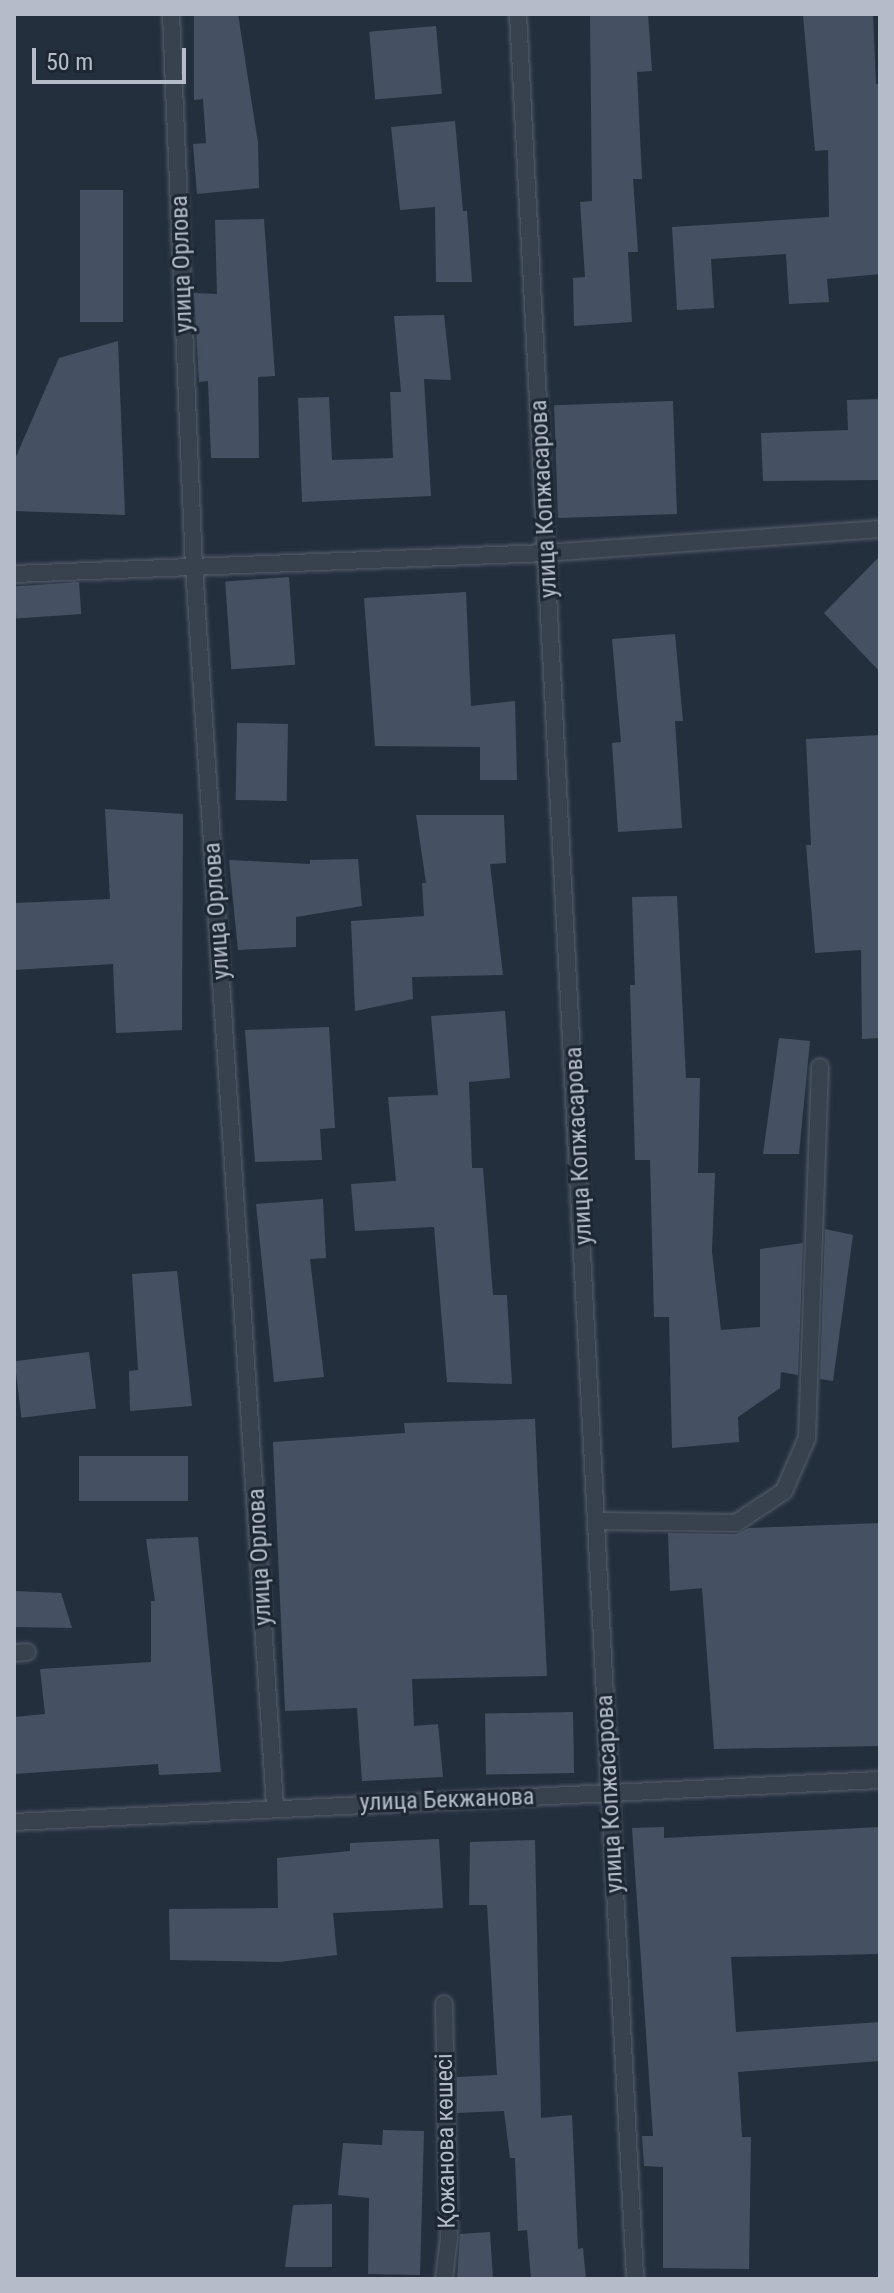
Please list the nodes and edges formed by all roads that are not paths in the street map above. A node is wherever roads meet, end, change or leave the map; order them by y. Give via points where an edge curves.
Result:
1 (171, 14) edge
2 (518, 14) edge
3 (880, 529) edge
4 (547, 553) junction
5 (194, 567) junction
6 (14, 574) edge
7 (820, 1067) dead end
8 (599, 1521) junction
9 (880, 1780) edge
10 (610, 1794) junction
11 (275, 1807) junction
12 (14, 1822) edge
13 (444, 2004) dead end
14 (444, 2279) edge
15 (635, 2279) edge

1 - 5 street, улица Орлова
2 - 4 street, улица Копжасарова
3 - 4 street
4 - 5 street
4 - 8 street, улица Копжасарова
5 - 6 street
5 - 11 street, улица Орлова
7 - 8 street via 807,1438 784,1491 736,1523
8 - 10 street, улица Копжасарова
9 - 10 street, улица Бекжанова
10 - 11 street, улица Бекжанова
10 - 15 street, улица Копжасарова
11 - 12 street, улица Бекжанова
13 - 14 street, Қожанова көшесі via 449,2238

